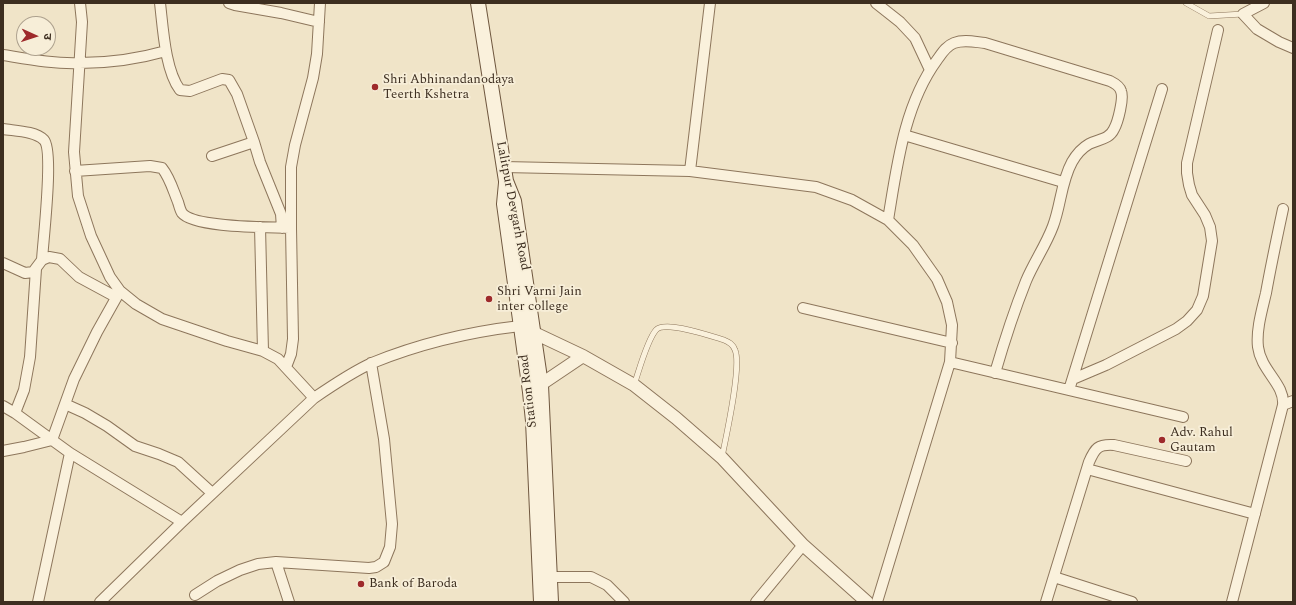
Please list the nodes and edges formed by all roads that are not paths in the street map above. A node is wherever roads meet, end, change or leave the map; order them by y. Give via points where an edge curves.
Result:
1 (80, 3) edge
2 (160, 3) edge
3 (229, 3) edge
4 (320, 3) edge
5 (478, 3) edge
6 (710, 3) edge
7 (876, 3) edge
8 (1186, 3) edge
9 (1264, 3) edge
10 (1243, 14) junction
11 (319, 22) junction
12 (1218, 30) dead end
13 (1293, 48) edge
14 (166, 51) junction
15 (3, 55) edge
16 (79, 63) junction
17 (930, 70) junction
18 (1162, 89) dead end
19 (3, 129) edge
20 (904, 135) junction
21 (254, 142) junction
22 (212, 156) dead end
23 (75, 171) junction
24 (690, 171) junction
25 (505, 174) junction
26 (1063, 182) junction
27 (1283, 209) dead end
28 (888, 220) junction
29 (260, 227) junction
30 (286, 228) junction
31 (42, 260) junction
32 (3, 263) edge
33 (36, 269) junction
34 (118, 294) junction
35 (802, 308) dead end
36 (520, 326) junction
37 (533, 333) junction
38 (952, 342) junction
39 (264, 351) junction
40 (583, 356) junction
41 (950, 362) junction
42 (371, 364) junction
43 (286, 367) junction
44 (995, 373) junction
45 (1073, 379) junction
46 (634, 385) junction
47 (536, 388) junction
48 (1069, 390) junction
49 (314, 398) junction
50 (1293, 401) edge
51 (65, 404) junction
52 (1283, 405) junction
53 (3, 406) edge
54 (15, 413) junction
55 (1183, 417) dead end
56 (52, 440) junction
57 (3, 451) edge
58 (70, 453) junction
59 (722, 458) junction
60 (1186, 461) dead end
61 (1087, 469) junction
62 (212, 493) junction
63 (1254, 514) junction
64 (182, 522) junction
65 (803, 545) junction
66 (276, 562) junction
67 (550, 577) junction
68 (1054, 577) junction
69 (195, 595) dead end
70 (38, 602) edge
71 (100, 602) edge
72 (288, 602) edge
73 (541, 602) edge
74 (551, 602) edge
75 (624, 602) edge
76 (756, 602) edge
77 (867, 602) edge
78 (877, 602) edge
79 (1046, 602) edge
80 (1132, 602) edge
81 (1232, 602) edge

1 - 16 street via 82,22
2 - 14 street
3 - 11 street
4 - 11 street
5 - 25 main road, Lalitpur Devgarh Road
6 - 24 street
7 - 17 street via 915,38
8 - 10 lane via 1209,16
9 - 10 street
10 - 13 street via 1257,29
11 - 30 street via 313,78 291,167
12 - 45 street via 1187,163 1192,195 1205,215 1212,241 1201,303 1193,316 1176,328 1106,365
14 - 16 street via 120,61
14 - 21 street via 174,83 180,90 190,91 222,79 229,80 237,94
15 - 16 street
16 - 23 street
17 - 20 street via 911,110
17 - 26 street via 946,48 954,43 974,41 1117,85 1122,98 1112,134 1089,144 1080,152 1072,161
18 - 45 street
19 - 31 street via 35,134 47,143 49,166
20 - 26 street
20 - 28 street
21 - 22 street
21 - 30 street
23 - 29 street via 150,166 162,168 168,176 182,213 187,217 232,226
23 - 34 street via 78,196 91,236
24 - 25 street
24 - 28 street via 816,187 852,200
25 - 36 main road, Station Road via 504,204
25 - 37 main road, Lalitpur Devgarh Road via 514,201
26 - 44 street via 1053,225 1027,279
27 - 52 street via 1260,319 1258,346 1263,363 1282,393
28 - 38 street via 913,245 937,279 947,302 952,325
29 - 30 street
29 - 39 street
30 - 43 street via 293,339
31 - 33 street
31 - 34 street via 60,259 79,277
32 - 33 street via 25,273
33 - 54 street via 30,357 24,390
34 - 39 street via 162,319
34 - 51 street via 74,379
35 - 38 street
36 - 37 street
36 - 42 street via 460,335
36 - 47 main road, Station Road
37 - 40 street
37 - 47 main road, Lalitpur Devgarh Road
38 - 41 street
39 - 43 street
40 - 46 street
40 - 47 street
41 - 44 street
41 - 78 street
42 - 49 street
42 - 66 street via 384,439 392,524 390,547 384,562 369,568
43 - 49 street
44 - 48 street
45 - 48 street
46 - 59 street
46 - 59 lane via 656,329 674,326 732,344 736,350 736,377
47 - 67 main road, Lalitpur Devgarh Road
47 - 73 main road, Station Road via 533,429
48 - 55 street
49 - 62 street
50 - 52 street
51 - 56 street
51 - 62 street via 86,413 134,446 178,462
52 - 63 street
53 - 54 street
54 - 56 street
56 - 57 street
56 - 58 street
58 - 64 street
58 - 70 street
59 - 65 street
60 - 61 street via 1114,444 1104,444 1097,447
61 - 63 street
61 - 68 street
62 - 64 street
63 - 81 street
64 - 71 street
65 - 76 street
65 - 77 street
66 - 69 street via 240,570 216,581
66 - 72 street
67 - 74 main road, Lalitpur Devgarh Road
67 - 75 street via 590,577 607,585
68 - 79 street
68 - 80 street

